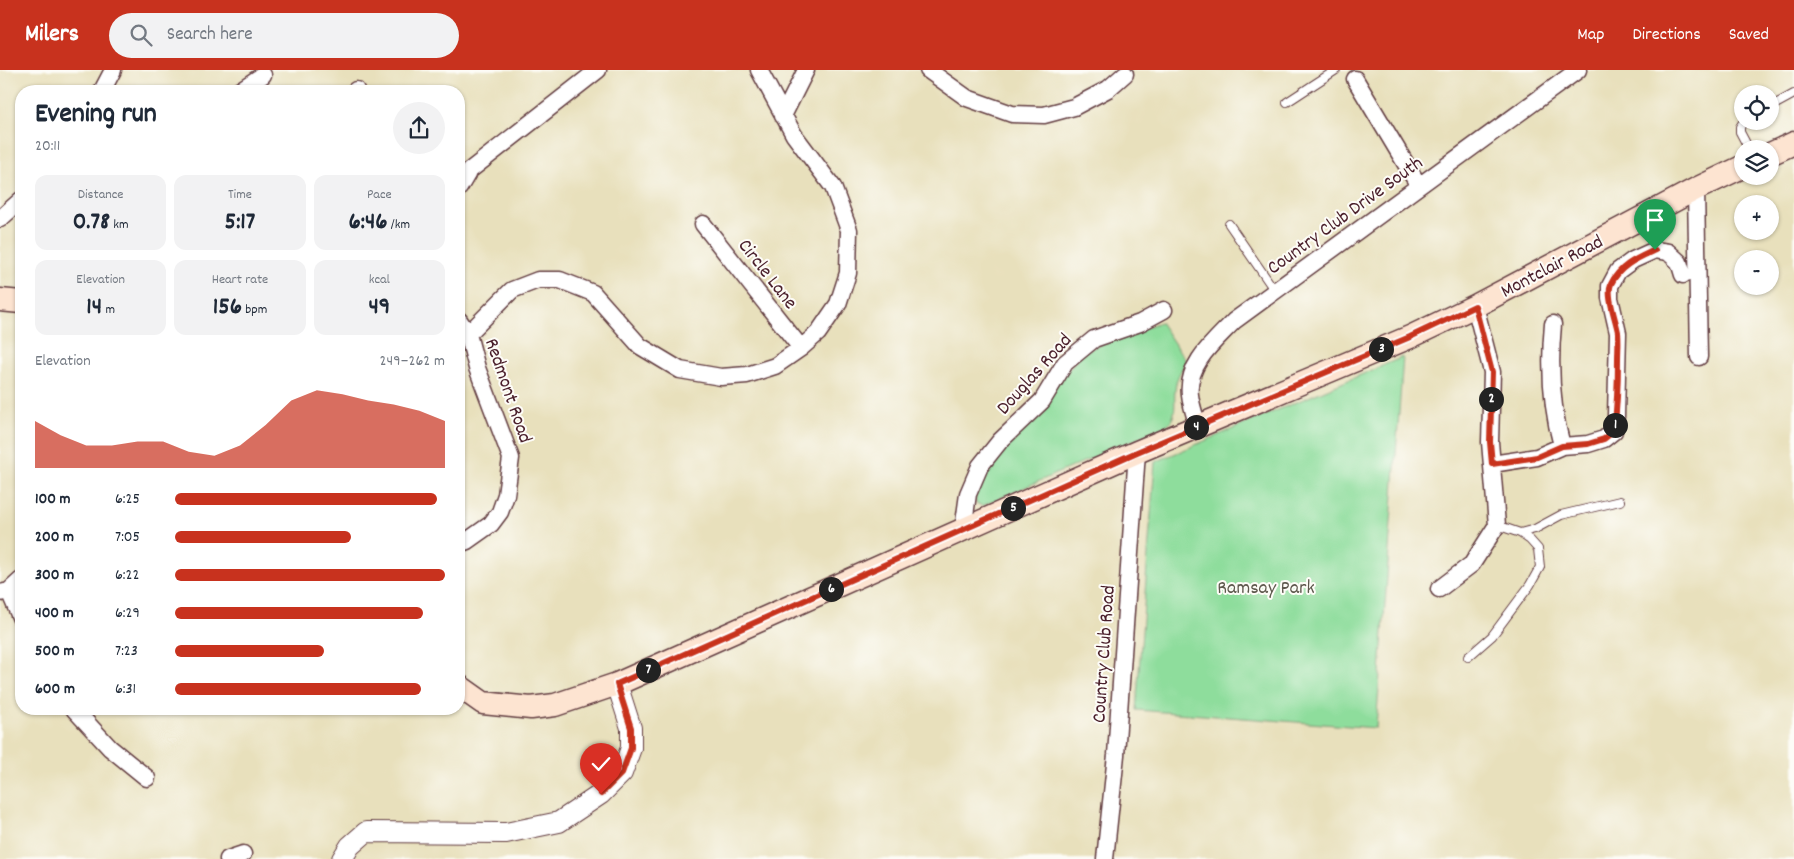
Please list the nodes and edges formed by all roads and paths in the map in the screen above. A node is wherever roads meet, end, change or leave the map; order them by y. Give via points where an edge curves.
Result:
1 (113, 70) edge
2 (598, 70) edge
3 (759, 70) edge
4 (806, 70) edge
5 (928, 70) edge
6 (1336, 70) edge
7 (1578, 70) edge
8 (1125, 74) dead end
9 (263, 75) dead end
10 (1353, 75) edge
11 (105, 85) edge
12 (248, 85) edge
13 (1794, 94) edge
14 (1287, 102) dead end
15 (1779, 102) edge
16 (783, 116) junction
17 (1794, 143) edge
18 (1779, 150) edge
19 (1734, 171) edge
20 (465, 178) edge
21 (1419, 186) junction
22 (1696, 189) junction
23 (15, 205) edge
24 (0, 219) edge
25 (703, 224) dead end
26 (1229, 224) dead end
27 (1684, 275) dead end
28 (1275, 291) junction
29 (0, 300) edge
30 (15, 301) edge
31 (1475, 306) junction
32 (1164, 310) dead end
33 (1553, 324) dead end
34 (465, 329) edge
35 (468, 334) junction
36 (801, 348) junction
37 (1699, 357) dead end
38 (1198, 426) junction
39 (1562, 446) junction
40 (1137, 452) junction
41 (1492, 464) junction
42 (1620, 501) dead end
43 (1496, 525) junction
44 (963, 530) junction
45 (1520, 533) junction
46 (465, 542) edge
47 (10, 588) edge
48 (1439, 590) dead end
49 (15, 602) edge
50 (1468, 657) dead end
51 (617, 684) junction
52 (465, 690) edge
53 (80, 715) edge
54 (147, 778) dead end
55 (342, 859) edge
56 (1105, 859) edge

1 - 11 street
2 - 20 street via 469,171
3 - 16 street
4 - 16 street
5 - 8 street via 967,98 1012,114 1044,115 1074,107 1108,89
6 - 14 lane
7 - 21 street, Country Club Drive South
9 - 12 street
10 - 21 street
13 - 15 lane
16 - 36 street via 832,187 849,230 848,273 838,304 818,333
17 - 18 main road
19 - 22 main road, Montclair Road
21 - 28 street, Country Club Drive South
22 - 31 main road, Montclair Road
22 - 37 street
23 - 24 street
25 - 36 street, Circle Lane
26 - 28 lane
27 - 39 street via 1679,262 1668,252 1655,250 1632,260 1618,271 1610,286 1618,333 1614,431 1604,439 1588,444
28 - 38 street, Country Club Drive South via 1234,321 1200,357 1191,377 1190,395
29 - 30 main road
31 - 38 main road, Montclair Road via 1410,337
31 - 41 street via 1492,372
32 - 44 street, Douglas Road via 1140,323 1094,339 1065,363 1042,401 1000,441 980,466 968,494
33 - 39 street via 1550,358 1553,399
34 - 35 street, Redmont Road
35 - 36 street via 512,290 538,280 560,280 593,293 640,346 680,370 721,376 747,374 775,366
35 - 46 street, Redmont Road via 476,368 511,458 500,512 491,524
38 - 40 main road, Montclair Road
39 - 41 street via 1537,457
40 - 44 main road, Montclair Road
40 - 56 street, Country Club Road via 1116,755
41 - 43 street
42 - 45 lane via 1561,515
43 - 45 lane
43 - 48 street via 1472,564
44 - 51 main road, Montclair Road
45 - 50 lane via 1538,549 1540,568 1492,636
47 - 49 street
51 - 52 main road, Montclair Road via 555,705 531,708 483,703
51 - 55 street via 631,728 631,748 622,773 601,794 559,822 506,833 366,832 350,846
53 - 54 street via 110,748

